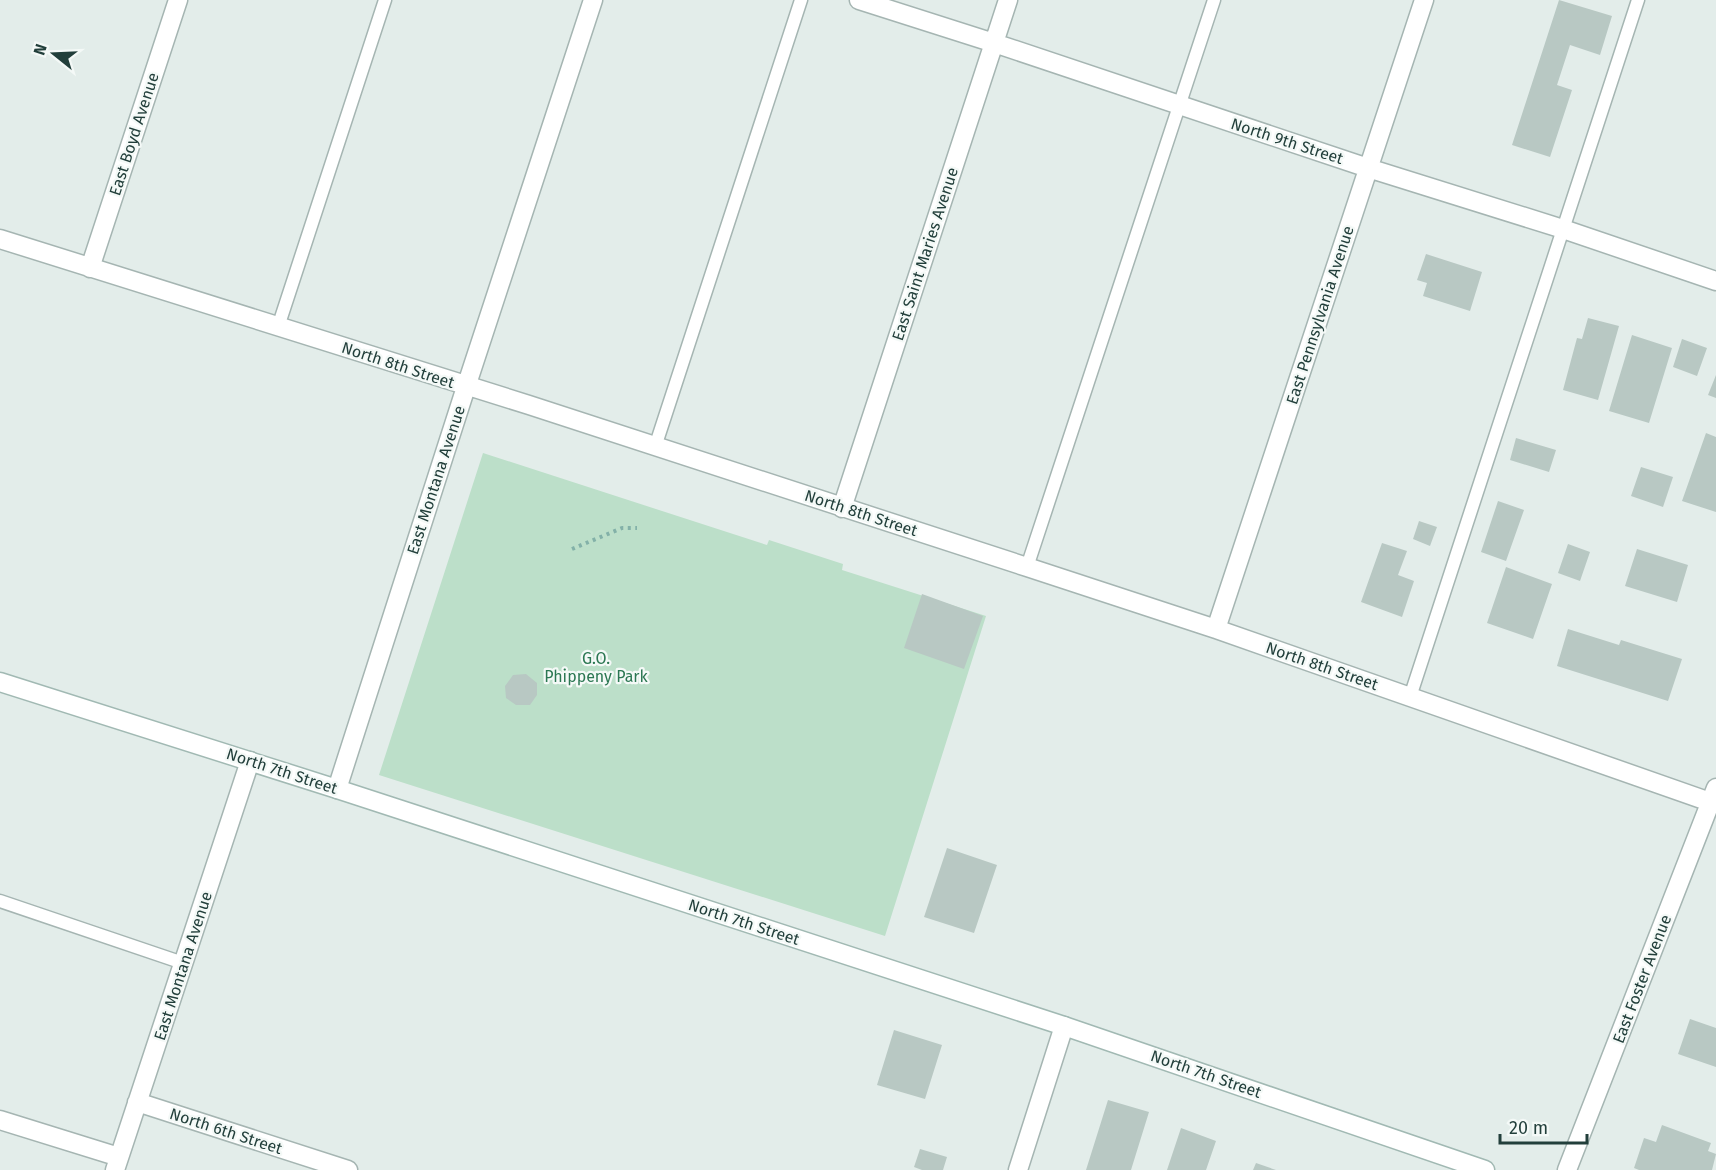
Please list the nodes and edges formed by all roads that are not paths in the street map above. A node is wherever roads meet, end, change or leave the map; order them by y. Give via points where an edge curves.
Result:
1 (178, 0) edge
2 (385, 0) edge
3 (593, 0) edge
4 (801, 0) edge
5 (859, 0) edge
6 (1008, 0) edge
7 (1215, 0) edge
8 (1424, 0) edge
9 (1638, 0) edge
10 (994, 43) junction
11 (1180, 105) junction
12 (1368, 168) junction
13 (1563, 229) junction
14 (0, 239) edge
15 (90, 268) junction
16 (1716, 281) edge
17 (278, 327) junction
18 (466, 387) junction
19 (655, 447) junction
20 (842, 508) junction
21 (1027, 567) junction
22 (1216, 629) junction
23 (0, 682) edge
24 (1410, 697) junction
25 (250, 761) junction
26 (337, 789) junction
27 (1714, 798) edge
28 (0, 901) edge
29 (183, 963) junction
30 (1064, 1026) junction
31 (137, 1102) junction
32 (0, 1120) edge
33 (117, 1164) edge
34 (348, 1170) edge
35 (1018, 1170) edge
36 (1485, 1170) edge
37 (1567, 1170) edge

1 - 15 street, East Boyd Avenue
2 - 17 lane
3 - 18 street, East Montana Avenue
4 - 19 lane
5 - 10 street, North 9th Street
6 - 10 street, East Saint Maries Avenue
7 - 11 lane
8 - 12 street, East Pennsylvania Avenue
9 - 13 lane
10 - 11 street, North 9th Street
10 - 20 street, East Saint Maries Avenue
11 - 12 street, North 9th Street
11 - 21 lane
12 - 13 street, North 9th Street
12 - 22 street, East Pennsylvania Avenue
13 - 16 street, North 9th Street
13 - 24 lane
14 - 15 street, North 8th Street
15 - 17 street, North 8th Street
17 - 18 street, North 8th Street
18 - 19 street, North 8th Street
18 - 26 street, East Montana Avenue
19 - 20 street, North 8th Street
20 - 21 street, North 8th Street
21 - 22 street, North 8th Street
22 - 24 street, North 8th Street
23 - 25 street, North 7th Street
24 - 27 street, North 8th Street
25 - 26 street, North 7th Street
25 - 29 street, East Montana Avenue
26 - 30 street, North 7th Street
27 - 37 street, East Foster Avenue
28 - 29 lane
29 - 31 street, East Montana Avenue
30 - 35 street
30 - 36 street, North 7th Street
31 - 33 street, East Montana Avenue
31 - 34 street, North 6th Street
32 - 33 street

